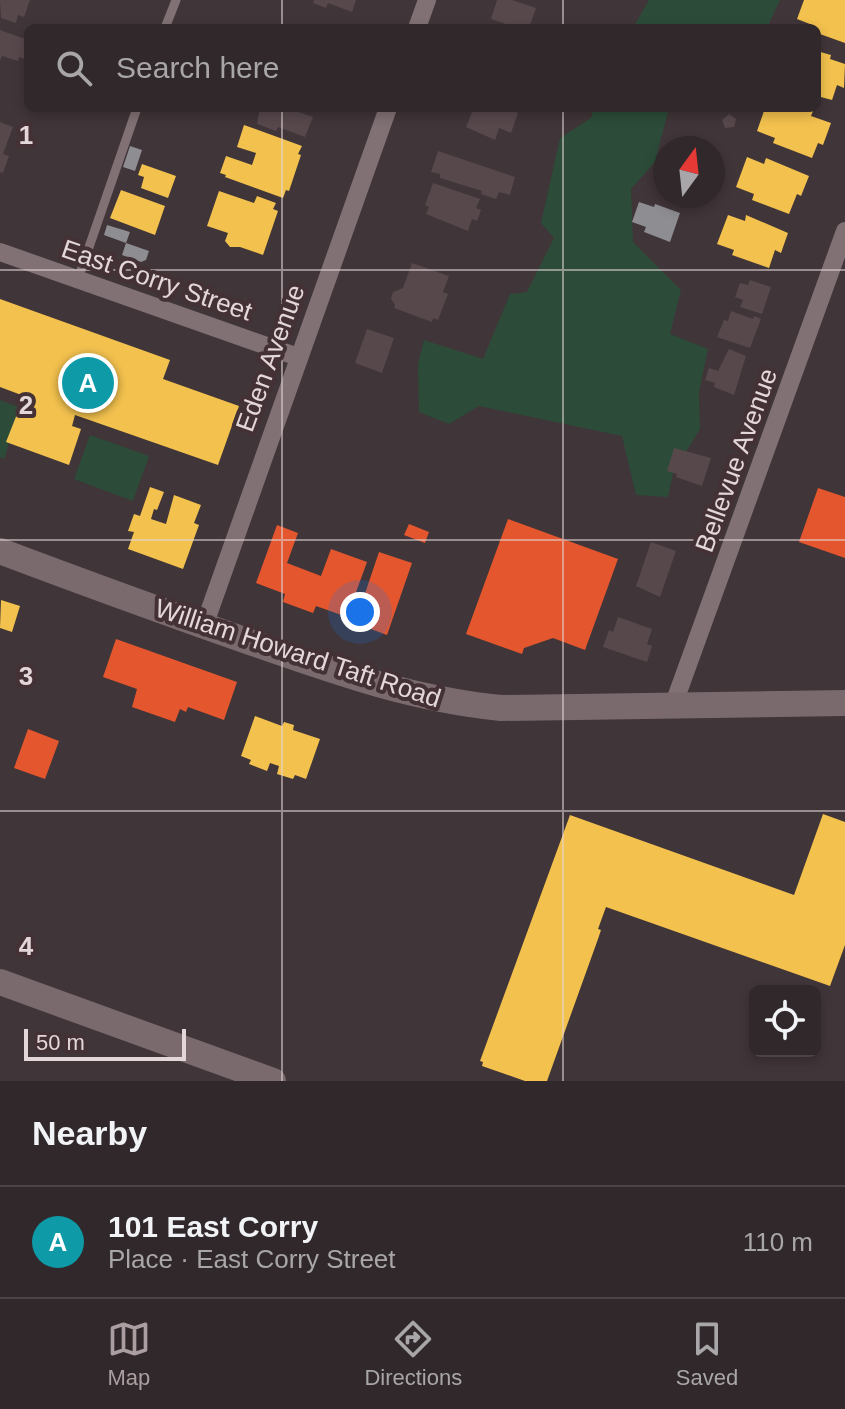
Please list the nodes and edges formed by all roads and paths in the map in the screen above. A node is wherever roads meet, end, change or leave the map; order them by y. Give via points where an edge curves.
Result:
1 (176, 0) edge
2 (427, 0) edge
3 (167, 24) edge
4 (418, 24) edge
5 (136, 112) edge
6 (387, 112) edge
7 (845, 231) edge
8 (0, 252) edge
9 (78, 279) junction
10 (298, 357) junction
11 (0, 551) edge
12 (204, 626) junction
13 (845, 703) edge
14 (673, 706) junction
15 (0, 982) edge
16 (273, 1081) edge

1 - 3 lane
2 - 4 street
5 - 9 lane
6 - 10 street, Eden Avenue
7 - 14 street, Bellevue Avenue
8 - 9 street, East Corry Street
9 - 10 street, East Corry Street
10 - 12 street, Eden Avenue
11 - 12 main road, William Howard Taft Road
12 - 14 main road, William Howard Taft Road via 451,703 501,708
13 - 14 main road, William Howard Taft Road
15 - 16 main road

